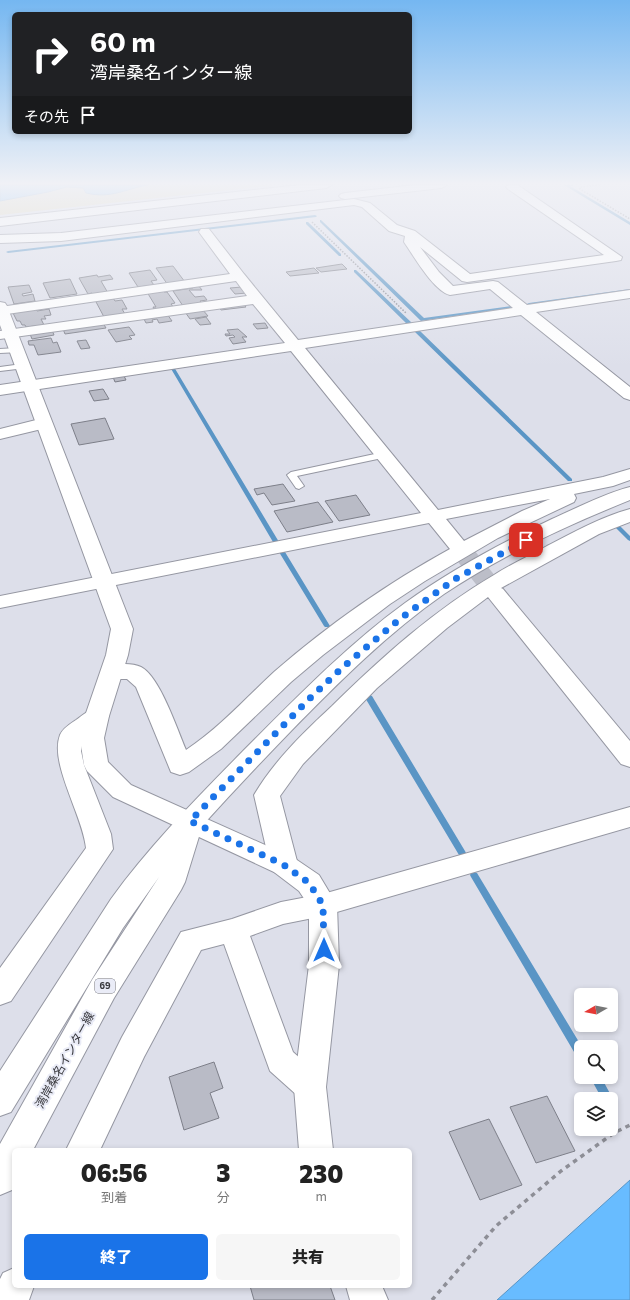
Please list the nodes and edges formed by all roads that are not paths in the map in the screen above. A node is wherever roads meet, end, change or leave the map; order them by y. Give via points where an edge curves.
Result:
1 (215, 246) edge
2 (413, 246) edge
3 (426, 246) edge
4 (599, 246) edge
5 (239, 277) junction
6 (630, 294) edge
7 (257, 299) junction
8 (524, 310) junction
9 (7, 339) edge
10 (295, 345) junction
11 (0, 390) edge
12 (630, 395) edge
13 (44, 423) junction
14 (0, 434) edge
15 (384, 455) junction
16 (630, 474) edge
17 (607, 482) junction
18 (299, 486) dead end
19 (630, 493) edge
20 (433, 515) junction
21 (630, 515) edge
22 (458, 546) tunnel mouth
23 (104, 581) junction
24 (496, 593) tunnel mouth
25 (0, 602) edge
26 (112, 672) junction
27 (97, 716) junction
28 (630, 758) edge
29 (630, 817) edge
30 (190, 821) junction
31 (284, 865) junction
32 (323, 905) junction
33 (233, 930) junction
34 (0, 992) edge
35 (310, 1087) junction
36 (0, 1101) edge
37 (17, 1148) edge
38 (84, 1148) edge
39 (316, 1148) edge
40 (12, 1156) edge
41 (0, 1178) edge
42 (15, 1288) edge
43 (365, 1288) edge
44 (9, 1300) edge
45 (369, 1300) edge

1 - 5 street
2 - 8 street via 434,275 450,291 493,285
3 - 4 street via 467,278 616,257
5 - 7 street
5 - 9 street
6 - 8 street
7 - 9 street
7 - 10 street
8 - 10 street
8 - 12 street
9 - 10 street
9 - 11 street
9 - 13 street
10 - 15 street
13 - 14 street
13 - 23 street
15 - 18 lane via 291,475
15 - 20 street
16 - 17 street
17 - 20 street
17 - 26 street via 515,522 451,556 371,607 284,677 216,740 180,766 146,684 133,672
19 - 30 street, 湾岸桑名インター線 / 69 via 550,527 455,579 412,608 308,700
20 - 22 street
20 - 23 street
21 - 31 street via 592,530 538,558 480,593 439,623 369,682 314,737 294,758 267,795
23 - 25 street
23 - 26 street via 122,628
24 - 28 street
26 - 27 street
27 - 30 street via 92,738 96,765 122,791
27 - 34 street via 72,735 69,751 98,834 100,849
29 - 32 street
30 - 31 street
30 - 36 street, 湾岸桑名インター線 / 69 via 146,872 106,931
30 - 37 street, 湾岸桑名インター線 / 69 via 171,882 103,989
31 - 32 street via 309,883
32 - 33 street via 281,913
32 - 35 street via 324,965
33 - 35 street via 281,1061
33 - 38 street via 191,940 133,1047
35 - 39 street
40 - 41 street, 湾岸桑名インター線 / 69
42 - 44 street
43 - 45 street

